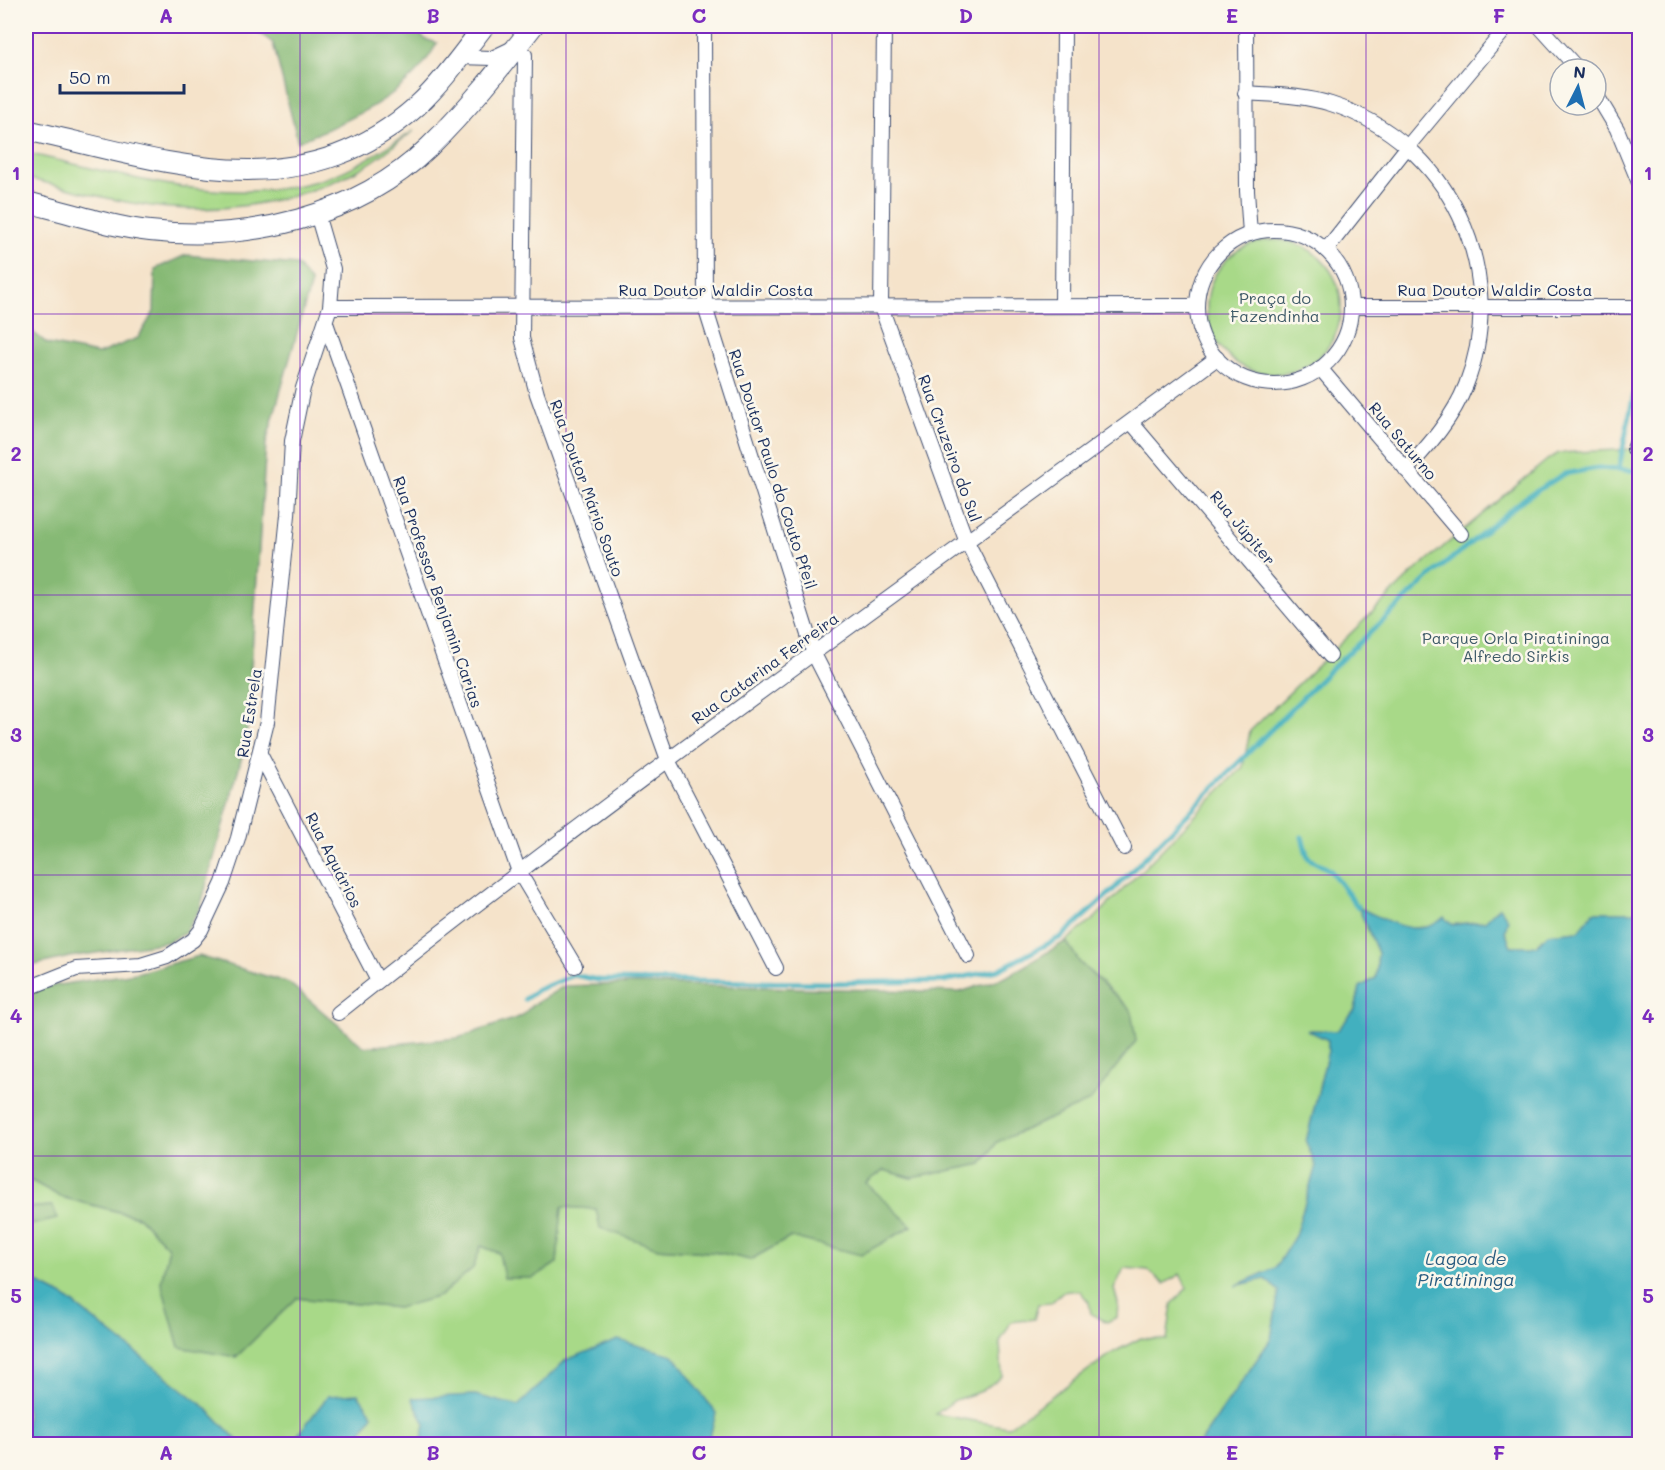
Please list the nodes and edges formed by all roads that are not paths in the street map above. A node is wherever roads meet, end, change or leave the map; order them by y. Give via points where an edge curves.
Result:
1 (484, 26) edge
2 (533, 26) edge
3 (704, 26) edge
4 (884, 26) edge
5 (1064, 26) edge
6 (1246, 26) edge
7 (1508, 26) edge
8 (1539, 26) edge
9 (515, 47) junction
10 (459, 57) junction
11 (1567, 57) edge
12 (1245, 93) junction
13 (1608, 114) edge
14 (26, 130) edge
15 (1408, 146) junction
16 (1640, 185) edge
17 (26, 202) edge
18 (317, 214) junction
19 (1250, 234) junction
20 (1326, 250) junction
21 (1062, 306) junction
22 (1197, 306) junction
23 (330, 307) junction
24 (522, 307) junction
25 (705, 307) junction
26 (881, 307) junction
27 (1352, 307) junction
28 (1482, 307) junction
29 (1640, 307) edge
30 (326, 323) junction
31 (1217, 358) junction
32 (1320, 368) junction
33 (1131, 422) junction
34 (1640, 433) edge
35 (1634, 449) dead end
36 (1406, 470) junction
37 (1461, 534) dead end
38 (966, 540) junction
39 (814, 654) junction
40 (1330, 656) dead end
41 (260, 754) junction
42 (668, 760) junction
43 (1124, 848) dead end
44 (519, 872) junction
45 (968, 956) dead end
46 (575, 966) dead end
47 (776, 968) dead end
48 (378, 981) junction
49 (26, 989) edge
50 (338, 1013) dead end

1 - 10 main road
2 - 9 main road
3 - 25 street, Rua Doutor Paulo do Couto Pfeil
4 - 26 street, Rua Cruzeiro do Sul
5 - 21 street
6 - 12 street
7 - 15 street
8 - 11 street
9 - 10 street via 492,58
9 - 18 main road via 457,118 406,166 364,193
9 - 24 street, Rua Doutor Mário Souto via 526,61
10 - 14 main road via 433,90 389,128 349,150 273,171 181,165
12 - 15 street via 1329,103 1379,125
12 - 19 street
13 - 16 street
15 - 20 street
15 - 28 street via 1440,180 1467,227 1479,271
17 - 18 main road via 147,231 183,234 254,230
18 - 23 street via 333,269
19 - 20 street via 1290,232
19 - 22 street via 1229,244 1212,262 1201,283
20 - 27 street via 1345,276
21 - 22 street, Rua Doutor Waldir Costa
21 - 26 street, Rua Doutor Waldir Costa
22 - 31 street via 1202,332
23 - 24 street, Rua Doutor Waldir Costa
23 - 30 street, Rua Estrela
24 - 25 street, Rua Doutor Waldir Costa
24 - 42 street, Rua Doutor Mário Souto via 522,338 537,394
25 - 26 street, Rua Doutor Waldir Costa
25 - 39 street, Rua Doutor Paulo do Couto Pfeil
26 - 38 street, Rua Cruzeiro do Sul
27 - 28 street, Rua Doutor Waldir Costa
27 - 32 street via 1345,337
28 - 29 street, Rua Doutor Waldir Costa
28 - 36 street via 1480,334 1466,386 1439,433
30 - 41 street, Rua Estrela via 303,388 292,441 275,648
30 - 44 street, Rua Professor Benjamin Carias
31 - 32 street via 1235,372 1267,383 1289,382
31 - 33 street, Rua Catarina Ferreira
32 - 36 street, Rua Saturno
33 - 38 street, Rua Catarina Ferreira
33 - 40 street, Rua Júpiter
34 - 35 street
36 - 37 street, Rua Saturno
38 - 39 street, Rua Catarina Ferreira
38 - 43 street, Rua Cruzeiro do Sul
39 - 42 street, Rua Catarina Ferreira
39 - 45 street, Rua Doutor Paulo do Couto Pfeil
41 - 48 street, Rua Aquários
41 - 49 street, Rua Estrela via 223,883 193,940 166,957 149,962 76,969
42 - 44 street, Rua Catarina Ferreira
42 - 47 street, Rua Doutor Mário Souto
44 - 46 street, Rua Professor Benjamin Carias
44 - 48 street, Rua Catarina Ferreira
48 - 50 street, Rua Catarina Ferreira

